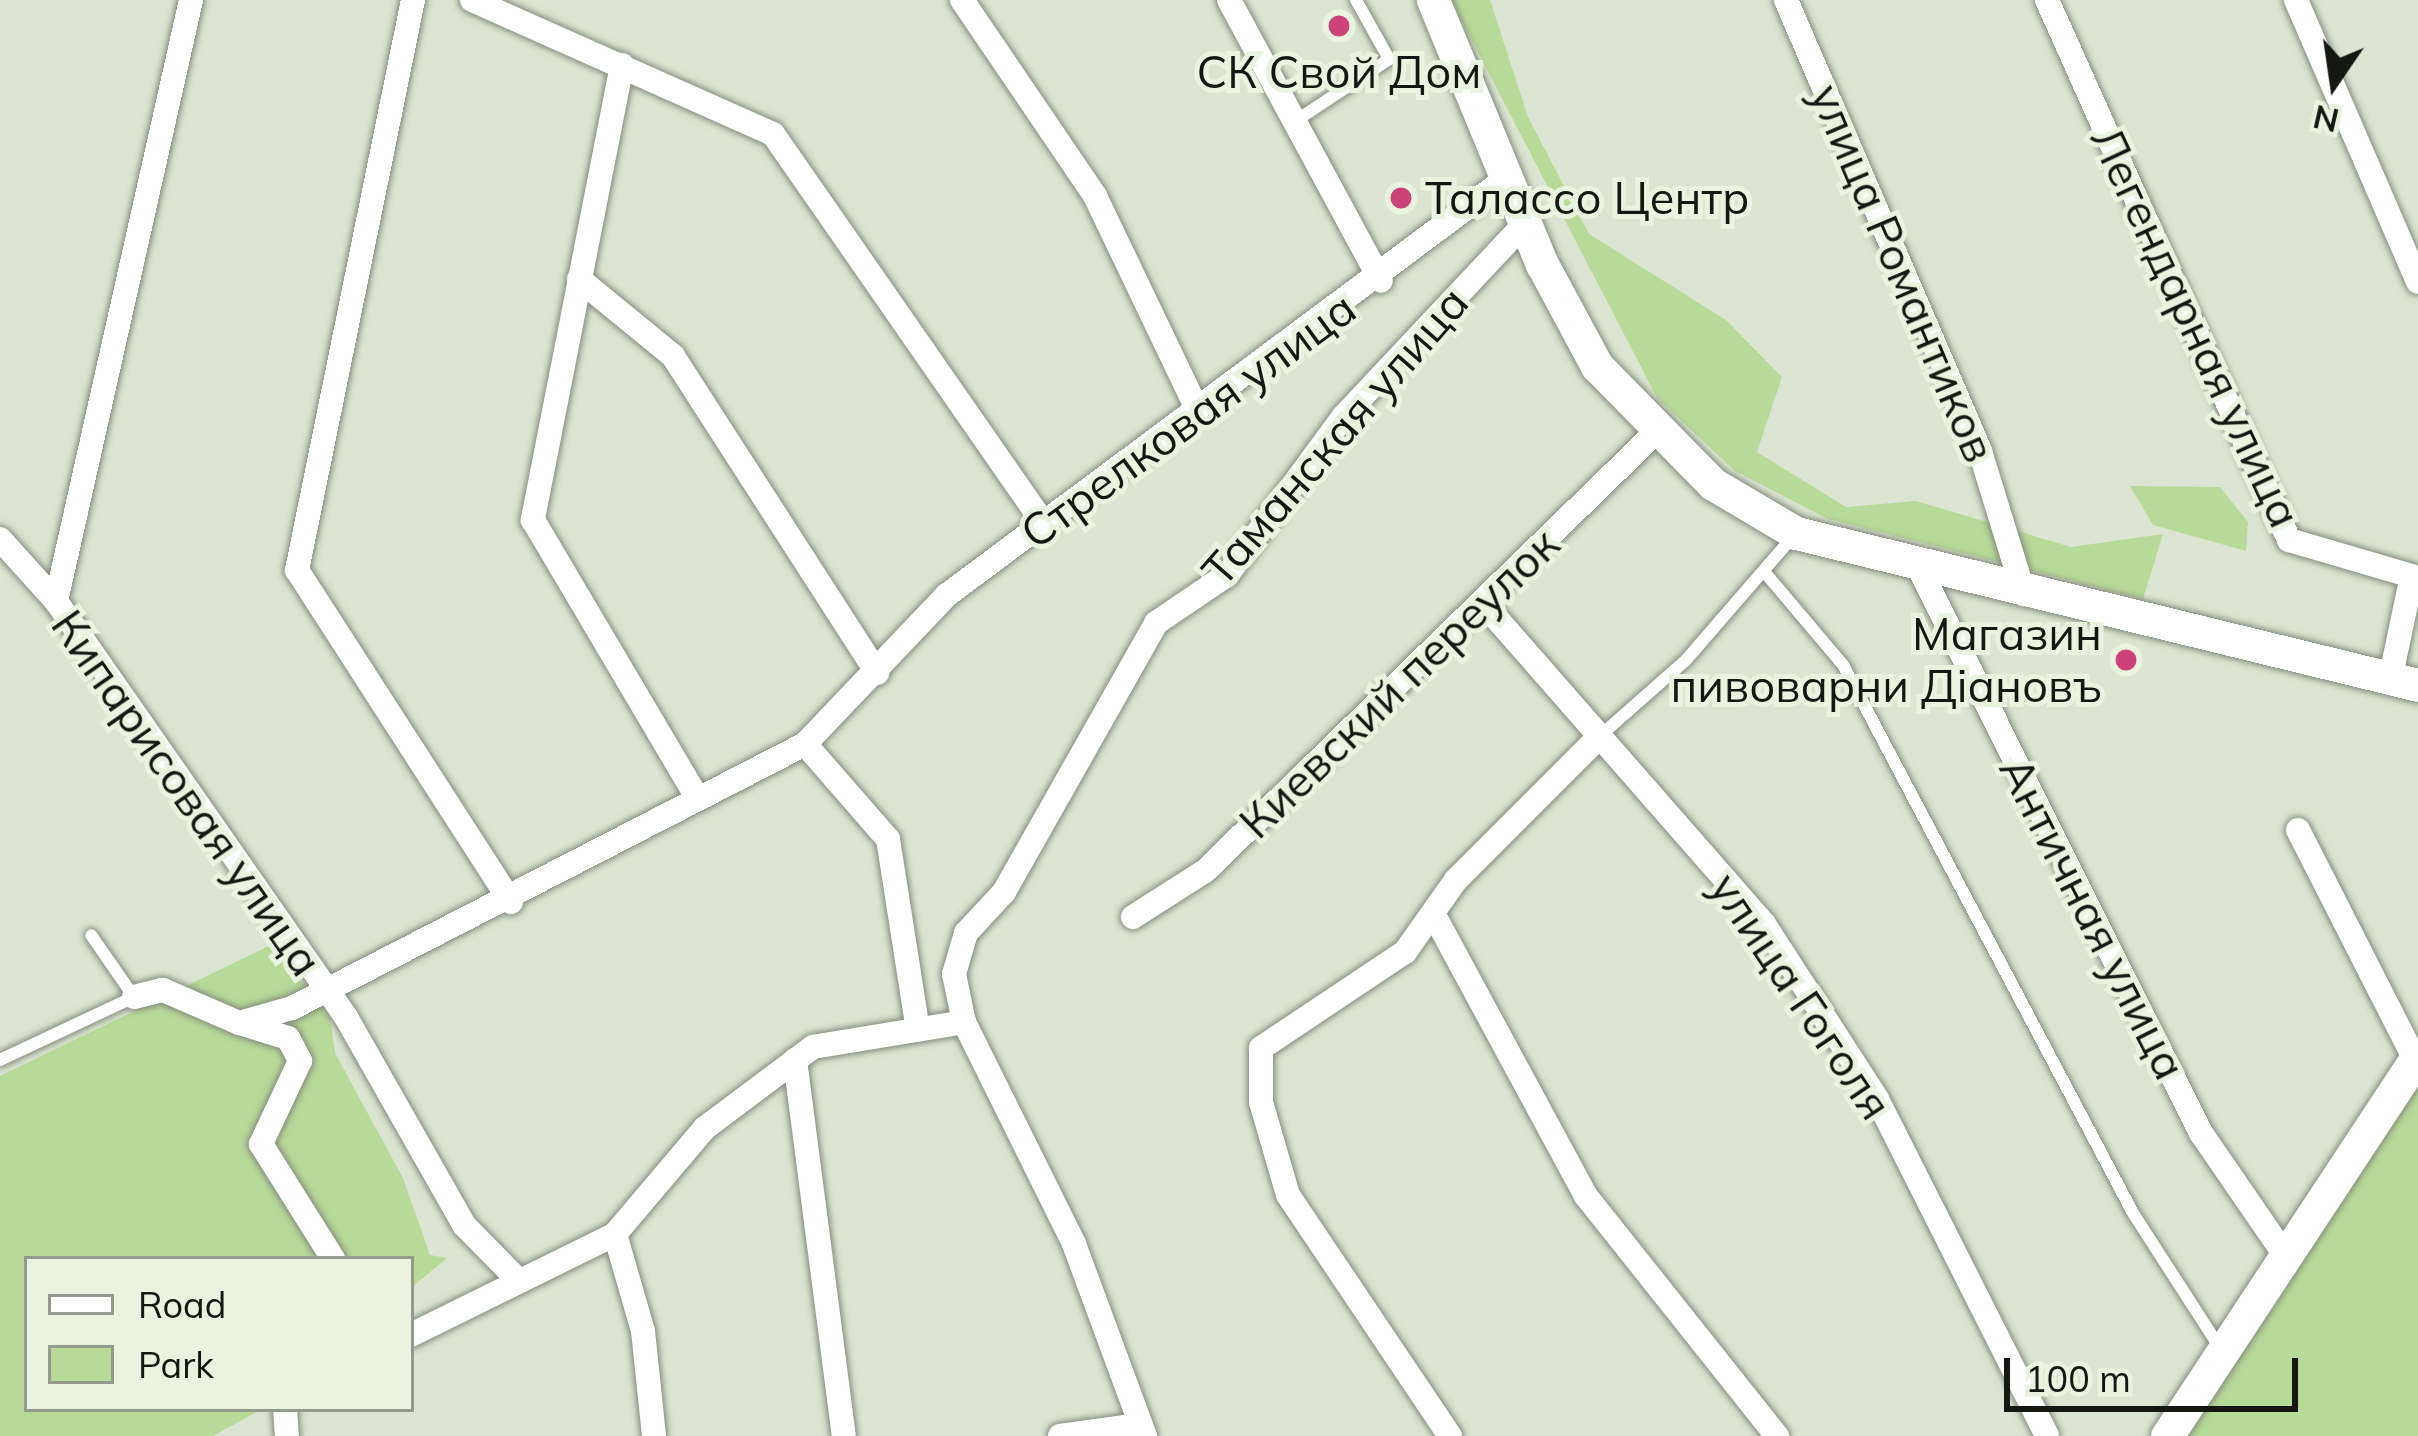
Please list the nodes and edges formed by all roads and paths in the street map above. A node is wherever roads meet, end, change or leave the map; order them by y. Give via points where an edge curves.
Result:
1 (191, 0) edge
2 (412, 0) edge
3 (472, 0) edge
4 (962, 0) edge
5 (1229, 0) edge
6 (1356, 0) edge
7 (1433, 0) edge
8 (1786, 0) edge
9 (2048, 0) edge
10 (2296, 0) edge
11 (622, 64) junction
12 (1300, 118) junction
13 (1508, 177) junction
14 (1526, 221) junction
15 (579, 279) junction
16 (1382, 281) junction
17 (2418, 282) edge
18 (1196, 407) junction
19 (1653, 434) junction
20 (1044, 524) junction
21 (1796, 533) junction
22 (0, 539) edge
23 (1918, 566) junction
24 (1766, 575) junction
25 (2415, 575) edge
26 (2024, 593) junction
27 (56, 601) junction
28 (1484, 604) junction
29 (877, 673) junction
30 (2404, 682) edge
31 (1601, 735) junction
32 (805, 744) junction
33 (696, 796) junction
34 (2298, 830) dead end
35 (511, 902) junction
36 (1434, 915) junction
37 (1132, 917) dead end
38 (91, 935) dead end
39 (325, 993) junction
40 (134, 997) junction
41 (292, 1008) junction
42 (964, 1022) junction
43 (239, 1023) junction
44 (918, 1030) junction
45 (288, 1038) junction
46 (2416, 1058) edge
47 (0, 1060) edge
48 (795, 1060) junction
49 (615, 1234) junction
50 (331, 1256) edge
51 (2287, 1258) junction
52 (516, 1278) junction
53 (414, 1333) edge
54 (2224, 1354) junction
55 (1142, 1431) edge
56 (654, 1436) edge
57 (844, 1436) edge
58 (1060, 1436) edge
59 (1450, 1436) edge
60 (1777, 1436) edge
61 (2047, 1436) edge
62 (2168, 1436) edge

1 - 27 street
2 - 35 street via 297,570
3 - 11 street
4 - 18 street via 1095,196
5 - 12 street
6 - 12 lane via 1389,59
7 - 13 main road
8 - 26 street, улица Романтиков via 2018,546
9 - 25 street, Легендарная улица via 2289,540
10 - 17 street
11 - 15 street
11 - 20 street via 744,116 794,156
12 - 16 street
13 - 14 main road
13 - 16 street, Стрелковая улица
14 - 19 main road via 1597,367
14 - 42 street, Таманская улица via 1344,416 1227,575 1156,622 1004,892 966,934 954,974
15 - 29 street via 673,356
15 - 33 street via 533,520
16 - 18 street, Стрелковая улица
18 - 20 street, Стрелковая улица
19 - 21 main road
19 - 28 street, Киевский переулок
20 - 29 street, Стрелковая улица via 947,595
21 - 23 main road
21 - 24 lane
22 - 27 street, Кипарисовая улица
23 - 26 main road
23 - 51 street, Античная улица via 2201,1133
24 - 31 lane
24 - 54 lane via 1844,664 2133,1213
25 - 30 street
26 - 30 main road
27 - 39 street, Кипарисовая улица
28 - 31 street, улица Гоголя
28 - 37 street, Киевский переулок via 1205,871
29 - 32 street, Стрелковая улица
31 - 36 street
31 - 61 street, улица Гоголя via 1764,924 1877,1099
32 - 33 street, Стрелковая улица
32 - 44 street via 888,839
33 - 35 street, Стрелковая улица
34 - 46 street
35 - 39 street, Стрелковая улица
36 - 59 street via 1406,952 1261,1048 1261,1102 1288,1195
36 - 60 street via 1586,1196
38 - 40 lane
39 - 41 street, Стрелковая улица
39 - 52 street, Кипарисовая улица via 464,1225
40 - 43 street via 163,991
40 - 47 lane
41 - 43 street, Стрелковая улица
41 - 45 street
42 - 44 street
42 - 55 street, Таманская улица via 1074,1244
43 - 45 street
44 - 48 street via 813,1047
45 - 50 street via 296,1086 261,1144
46 - 51 main road
48 - 49 street via 705,1128
48 - 57 street
49 - 52 street
49 - 56 street via 643,1331
51 - 54 main road
52 - 53 street
54 - 62 main road
55 - 58 street

